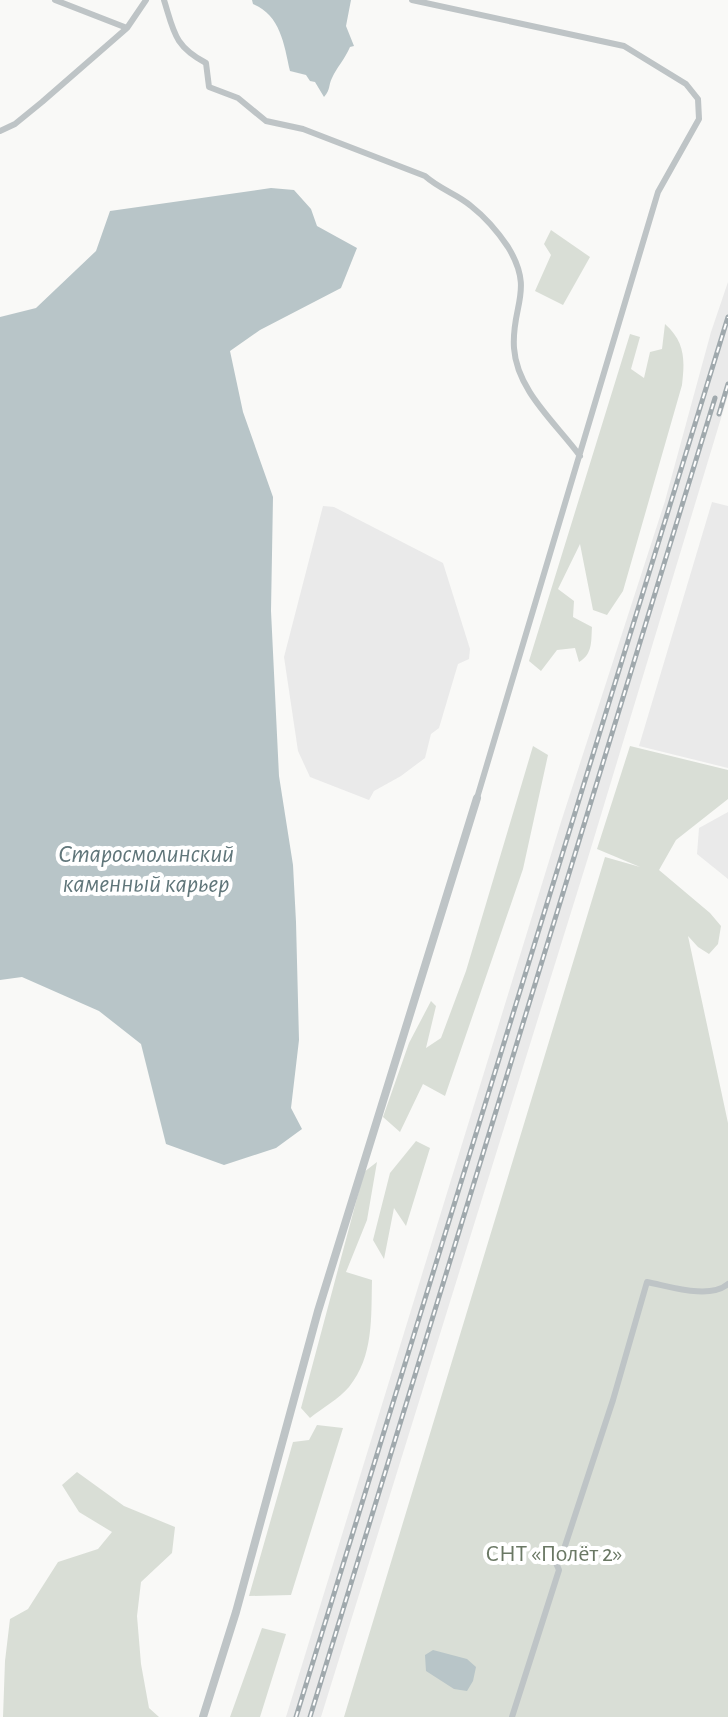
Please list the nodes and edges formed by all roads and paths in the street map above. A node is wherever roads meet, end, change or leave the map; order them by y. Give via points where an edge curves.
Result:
1 (55, 0) edge
2 (146, 0) edge
3 (164, 0) edge
4 (412, 0) edge
5 (127, 28) junction
6 (0, 131) edge
7 (580, 456) junction
8 (477, 798) joint
9 (728, 1284) edge
10 (203, 1717) edge
11 (512, 1717) edge

1 - 5 street
2 - 5 street
3 - 7 street via 175,35 187,53 206,63 209,87 238,98 266,121 303,129 425,176 490,224 523,281 514,347 521,377
4 - 7 street via 624,46 686,84 698,99 699,119 658,192
5 - 6 street via 15,124
7 - 8 street
8 - 10 street via 318,1311
9 - 11 street via 708,1292 647,1282

